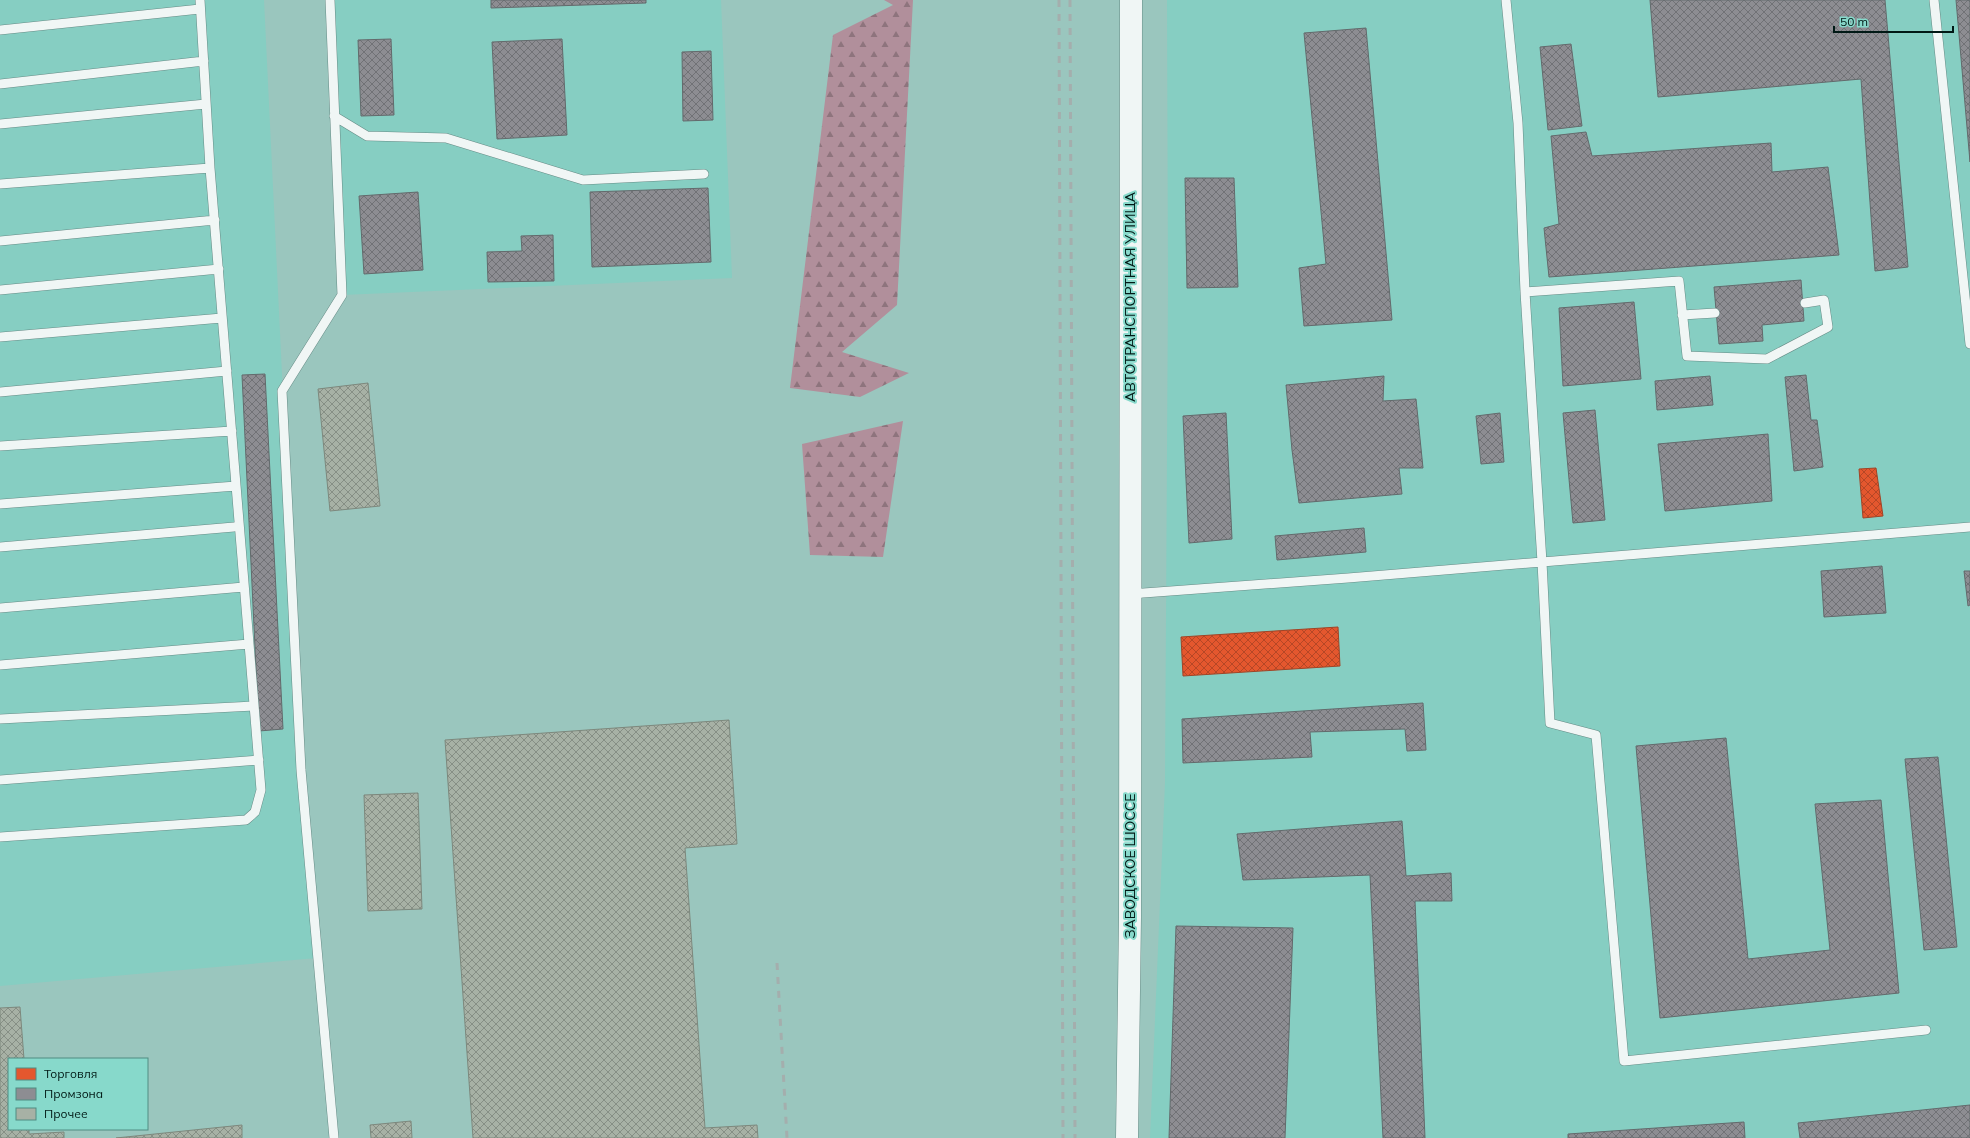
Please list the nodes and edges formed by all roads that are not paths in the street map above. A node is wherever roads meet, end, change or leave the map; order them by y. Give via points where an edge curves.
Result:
1 (330, 0) edge
2 (1131, 0) edge
3 (1506, 0) edge
4 (1934, 0) edge
5 (200, 4) edge
6 (0, 30) edge
7 (204, 61) junction
8 (0, 84) edge
9 (206, 104) junction
10 (334, 116) junction
11 (0, 124) edge
12 (210, 168) junction
13 (704, 174) dead end
14 (0, 184) edge
15 (214, 220) junction
16 (0, 241) edge
17 (219, 269) junction
18 (0, 290) edge
19 (1525, 292) junction
20 (1805, 303) dead end
21 (1715, 313) dead end
22 (1682, 315) junction
23 (222, 318) junction
24 (0, 337) edge
25 (1970, 344) edge
26 (227, 371) junction
27 (0, 392) edge
28 (232, 431) junction
29 (0, 446) edge
30 (236, 486) junction
31 (0, 504) edge
32 (234, 527) dead end
33 (1970, 527) edge
34 (0, 547) edge
35 (1542, 562) junction
36 (244, 587) junction
37 (1130, 594) junction
38 (0, 608) edge
39 (249, 644) junction
40 (0, 665) edge
41 (254, 706) junction
42 (0, 718) edge
43 (259, 760) junction
44 (0, 780) edge
45 (0, 837) edge
46 (1926, 1030) dead end
47 (334, 1138) edge
48 (1127, 1138) edge

1 - 10 lane
2 - 37 main road, АВТОТРАНСПОРТНАЯ УЛИЦА
3 - 19 lane via 1518,123
4 - 25 lane
5 - 6 lane
5 - 7 lane
7 - 8 lane
7 - 9 lane
9 - 11 lane
9 - 12 lane
10 - 13 lane via 367,136 446,138 583,180
10 - 47 lane via 342,295 282,392 301,770
12 - 14 lane
12 - 15 lane
15 - 16 lane
15 - 17 lane
17 - 18 lane
17 - 23 lane
19 - 22 lane via 1679,281
19 - 35 lane
20 - 22 lane via 1824,300 1828,327 1767,359 1686,356
21 - 22 lane
23 - 24 lane
23 - 26 lane
26 - 27 lane
26 - 28 lane
28 - 29 lane
28 - 30 lane
30 - 31 lane
30 - 36 lane
32 - 34 lane
33 - 35 lane
35 - 37 lane
35 - 46 lane via 1550,723 1596,736 1624,1061
36 - 38 lane
36 - 39 lane
37 - 48 main road, ЗАВОДСКОЕ ШОССЕ
39 - 40 lane
39 - 41 lane
41 - 42 lane
41 - 43 lane
43 - 44 lane
43 - 45 lane via 261,790 255,812 246,820

